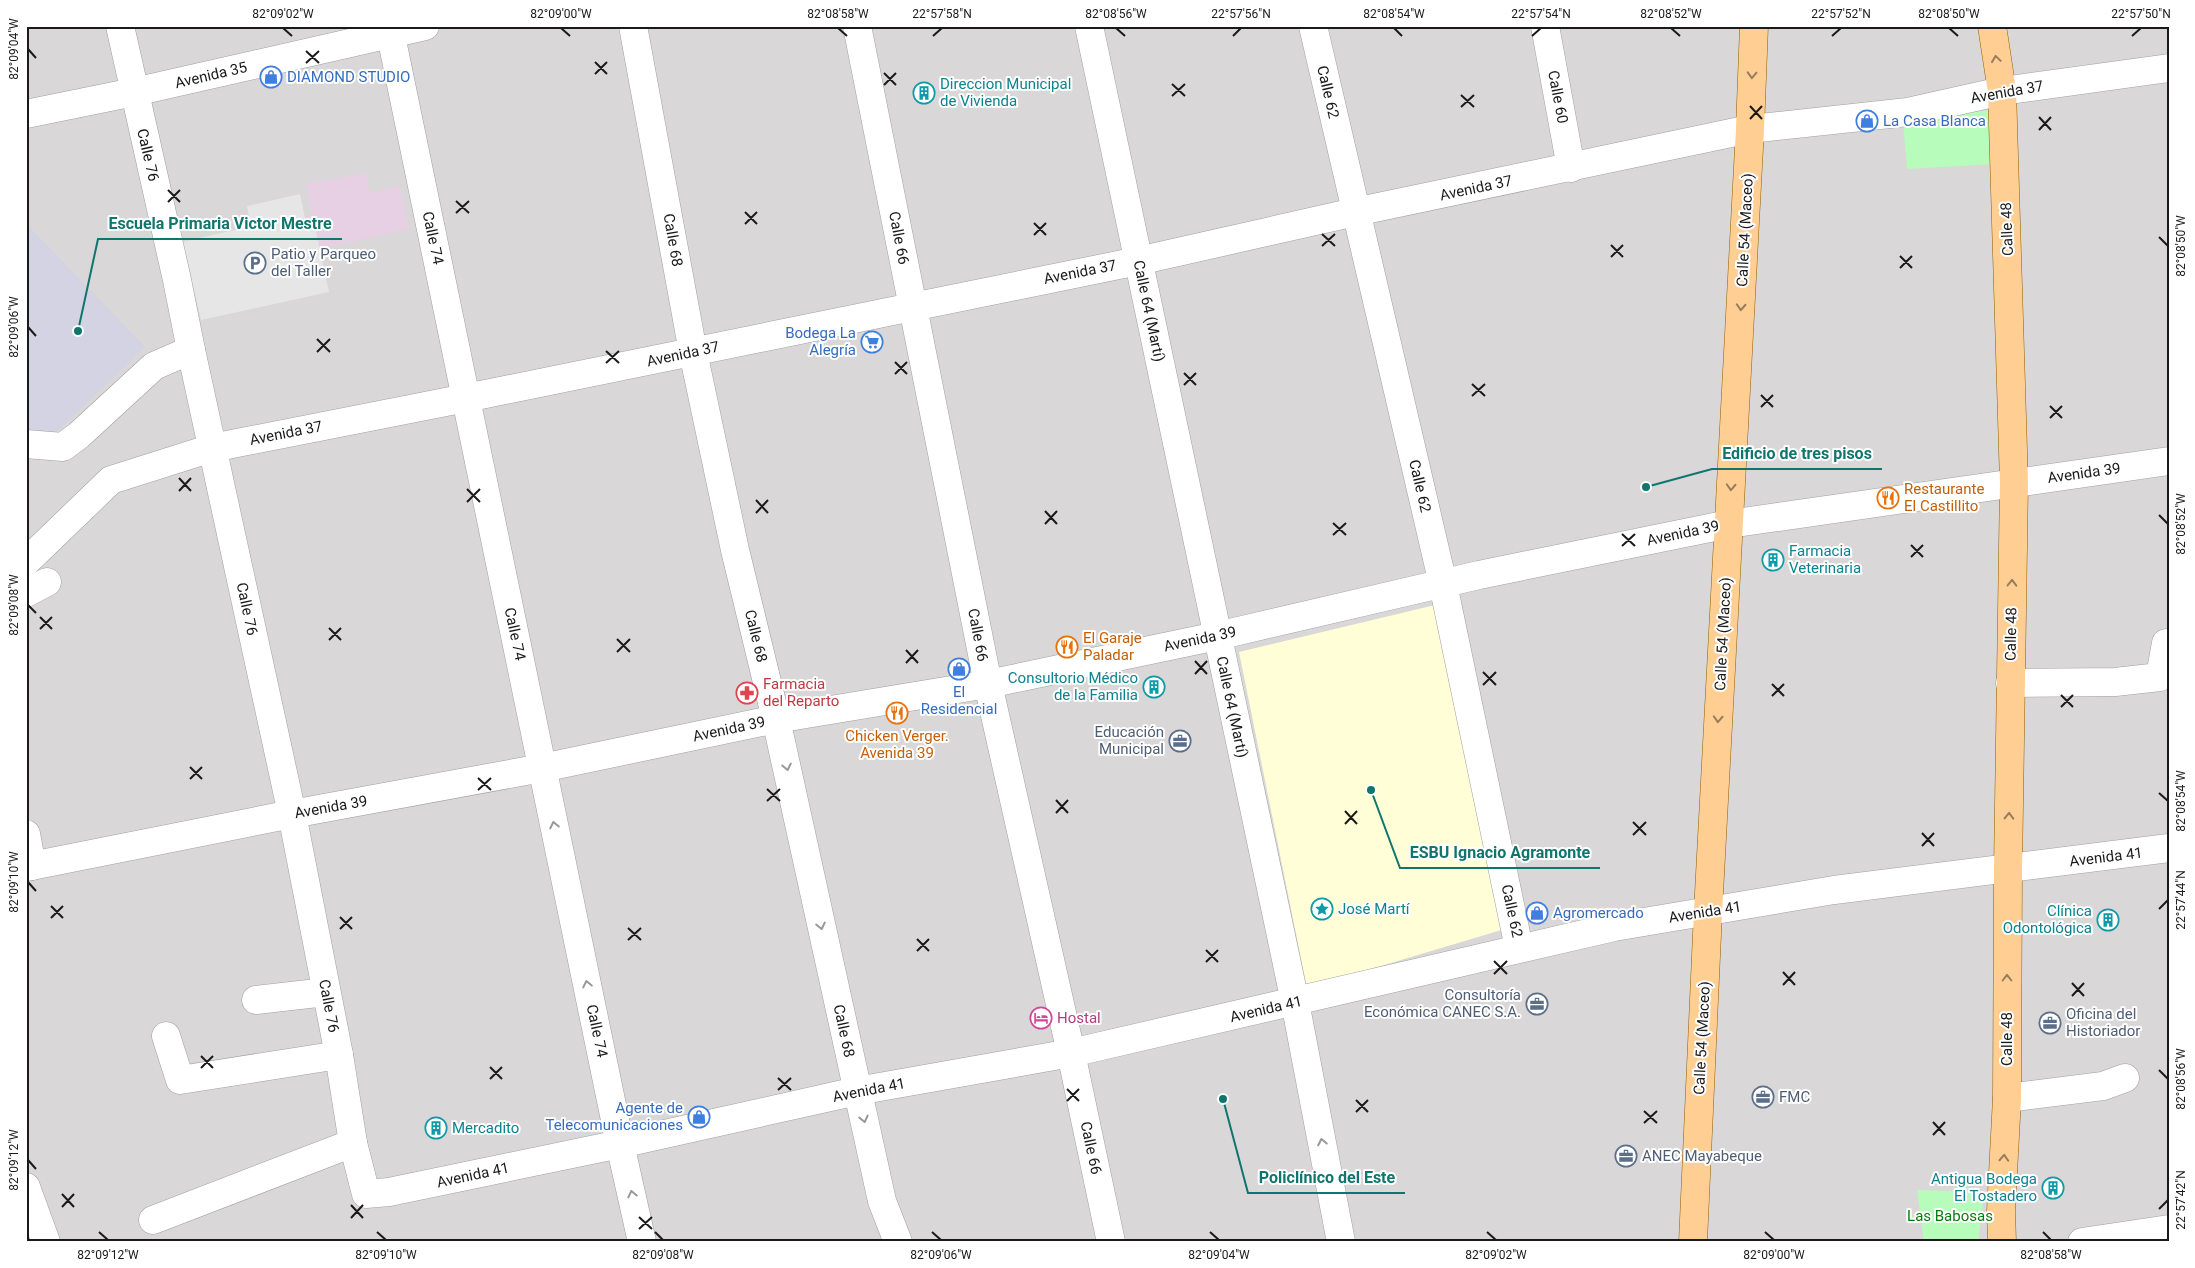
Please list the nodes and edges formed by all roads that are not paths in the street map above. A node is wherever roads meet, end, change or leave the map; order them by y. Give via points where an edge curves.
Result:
1 (120, 26) edge
2 (425, 26) edge
3 (633, 26) edge
4 (857, 26) edge
5 (1089, 26) edge
6 (1313, 26) edge
7 (1545, 26) edge
8 (1754, 26) edge
9 (1992, 26) edge
10 (390, 30) edge
11 (2169, 68) edge
12 (2002, 91) junction
13 (134, 92) junction
14 (26, 114) edge
15 (1750, 129) junction
16 (1571, 168) junction
17 (1355, 212) junction
18 (1138, 260) junction
19 (913, 306) junction
20 (191, 350) junction
21 (693, 352) junction
22 (466, 398) junction
23 (26, 444) edge
24 (212, 448) junction
25 (2169, 460) edge
26 (2014, 482) junction
27 (1729, 524) junction
28 (26, 562) edge
29 (1443, 584) junction
30 (1217, 636) junction
31 (2166, 643) dead end
32 (988, 684) junction
33 (2010, 684) junction
34 (776, 719) junction
35 (542, 768) junction
36 (292, 814) junction
37 (26, 834) edge
38 (2169, 848) edge
39 (29, 866) edge
40 (2008, 869) junction
41 (1708, 912) junction
42 (1519, 948) junction
43 (326, 992) junction
44 (256, 1000) dead end
45 (1295, 1002) junction
46 (166, 1036) dead end
47 (1071, 1053) junction
48 (339, 1055) junction
49 (2125, 1078) dead end
50 (857, 1091) junction
51 (2007, 1098) junction
52 (353, 1143) junction
53 (620, 1144) junction
54 (26, 1187) edge
55 (366, 1194) joint
56 (153, 1220) dead end
57 (2169, 1229) edge
58 (46, 1242) edge
59 (642, 1242) edge
60 (898, 1242) edge
61 (1111, 1242) edge
62 (1341, 1242) edge
63 (1693, 1242) edge
64 (2002, 1242) edge
65 (2082, 1242) edge

1 - 13 street, Calle 76
2 - 10 street, Avenida 35
3 - 21 street, Calle 68
4 - 19 street, Calle 66
5 - 18 street, Calle 64 (Martí)
6 - 17 street, Calle 62
7 - 16 street, Calle 60
8 -> 15 main road, Calle 54 (Maceo)
12 -> 9 main road, Calle 48
10 - 13 street, Avenida 35
10 - 22 street, Calle 74
11 - 12 street, Avenida 37
12 - 15 street, Avenida 37 via 1908,112
12 - 26 main road, Calle 48
13 - 14 street, Avenida 35
13 - 20 street, Calle 76
15 - 16 street, Avenida 37
15 -> 27 main road, Calle 54 (Maceo)
16 - 17 street, Avenida 37
17 - 18 street, Avenida 37
17 - 29 street, Calle 62
18 - 19 street, Avenida 37
18 - 30 street, Calle 64 (Martí)
19 - 21 street, Avenida 37
19 - 32 street, Calle 66
20 - 23 street via 154,366 63,447
20 - 24 street, Calle 76
21 - 22 street, Avenida 37
21 - 34 street, Calle 68 via 735,550
22 - 24 street, Avenida 37
22 - 35 street, Calle 74
24 - 28 street, Avenida 37 via 111,480
24 - 36 street, Calle 76
25 - 26 street, Avenida 39
26 - 27 street, Avenida 39
33 -> 26 main road, Calle 48
27 - 29 street, Avenida 39
27 -> 41 main road, Calle 54 (Maceo)
29 - 30 street, Avenida 39
29 - 42 street, Calle 62
30 - 32 street, Avenida 39
30 - 45 street, Calle 64 (Martí)
31 - 33 street via 2160,677 2115,682
32 - 34 street, Avenida 39
32 - 47 street, Calle 66
40 -> 33 main road, Calle 48
34 - 35 street, Avenida 39
34 -> 50 street, Calle 68
35 - 36 street, Avenida 39
53 -> 35 street, Calle 74
36 - 39 street, Avenida 39
36 - 43 street, Calle 76
37 - 39 street
38 - 40 street, Avenida 41
40 - 41 street, Avenida 41 via 1834,890
51 -> 40 main road, Calle 48
41 - 42 street, Avenida 41 via 1614,927
41 - 63 main road, Calle 54 (Maceo)
42 - 45 street, Avenida 41
43 - 44 street
43 - 48 street, Calle 76
45 - 47 street, Avenida 41
62 -> 45 street, Calle 64 (Martí)
46 - 48 street via 180,1080
47 - 50 street, Avenida 41
47 - 61 street, Calle 66
48 - 52 street, Calle 76
49 - 51 street via 2103,1086
50 - 53 street, Avenida 41
50 -> 60 street, Calle 68 via 882,1201
64 -> 51 main road, Calle 48
52 - 55 street, Calle 76
52 - 56 street
53 - 55 street, Avenida 41
59 -> 53 street, Calle 74
54 - 58 street
57 - 65 street

